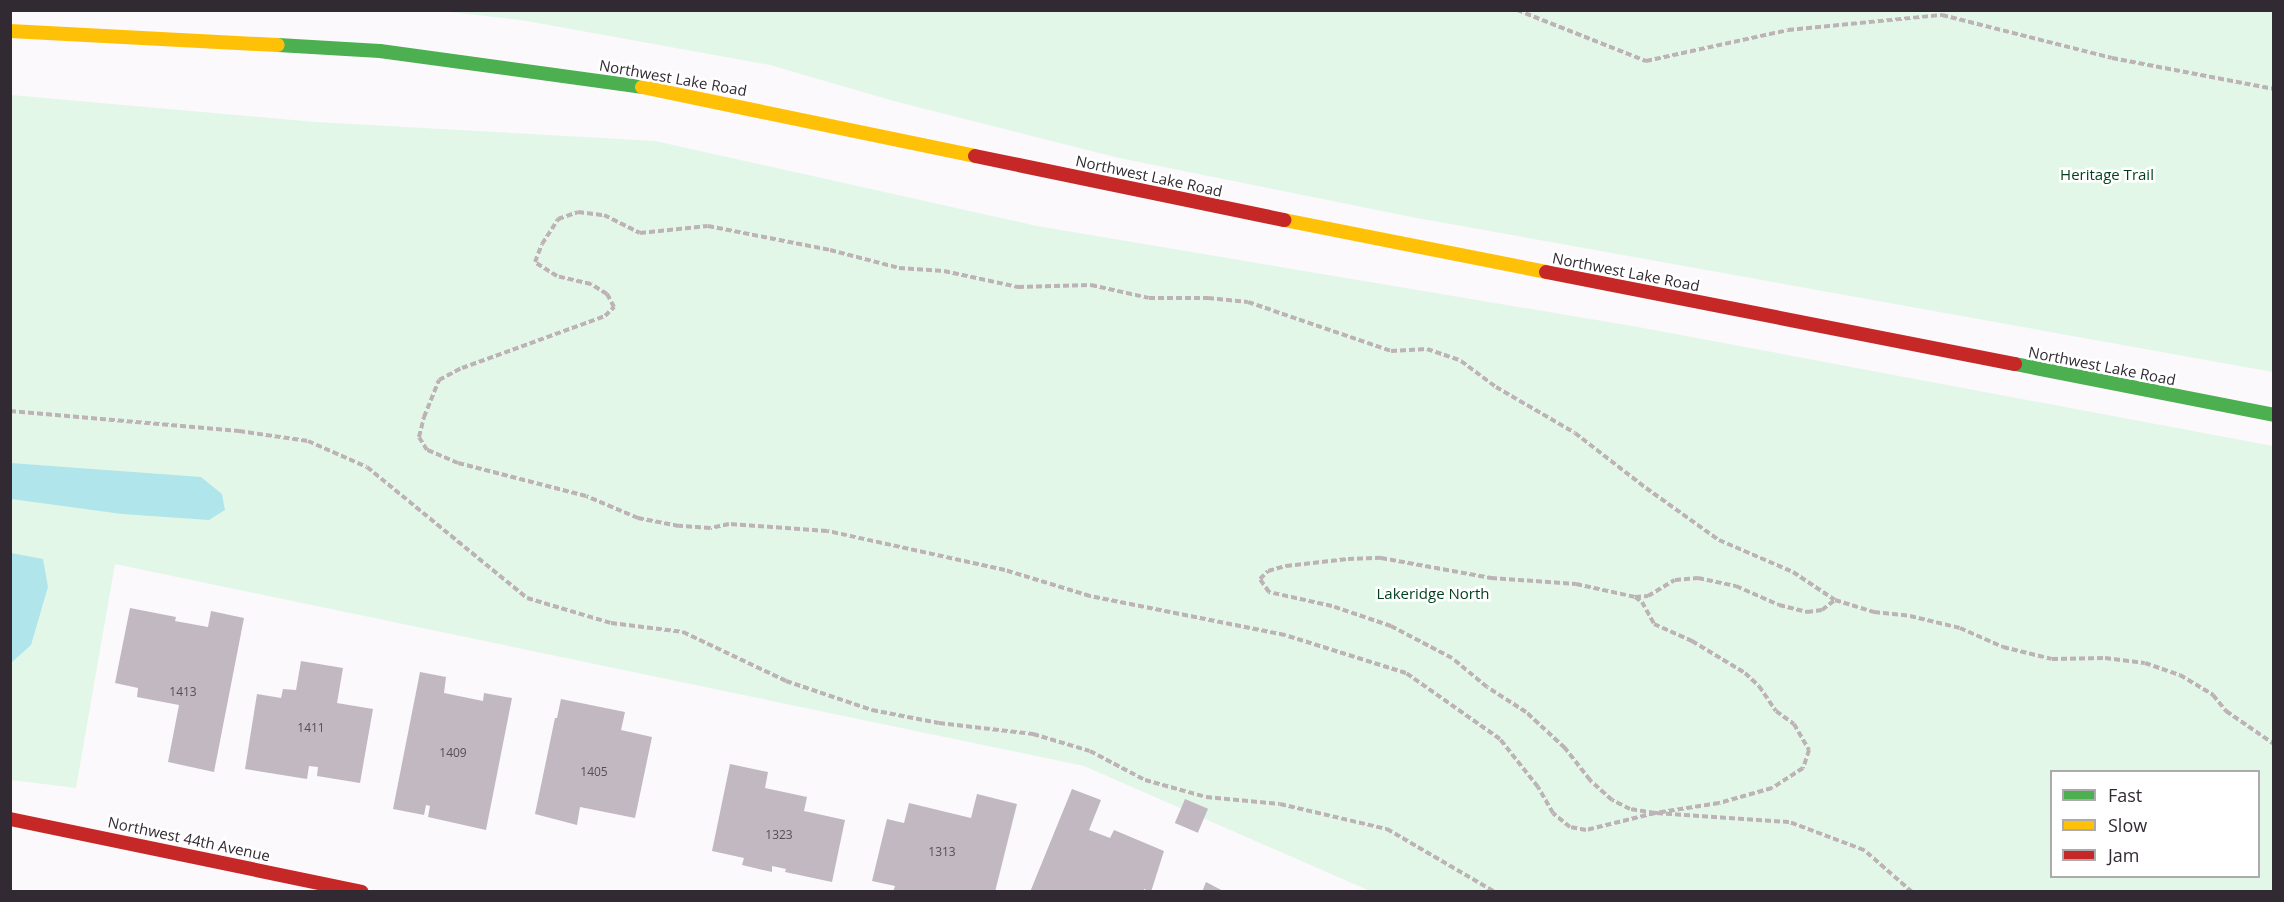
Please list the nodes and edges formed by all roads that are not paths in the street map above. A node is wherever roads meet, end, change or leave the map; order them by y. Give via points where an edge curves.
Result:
1 (10, 31) edge
2 (2274, 415) edge
3 (10, 819) edge
4 (361, 891) edge

1 - 2 main road, Northwest Lake Road via 380,51 646,88 1228,209
3 - 4 main road, Northwest 44th Avenue

